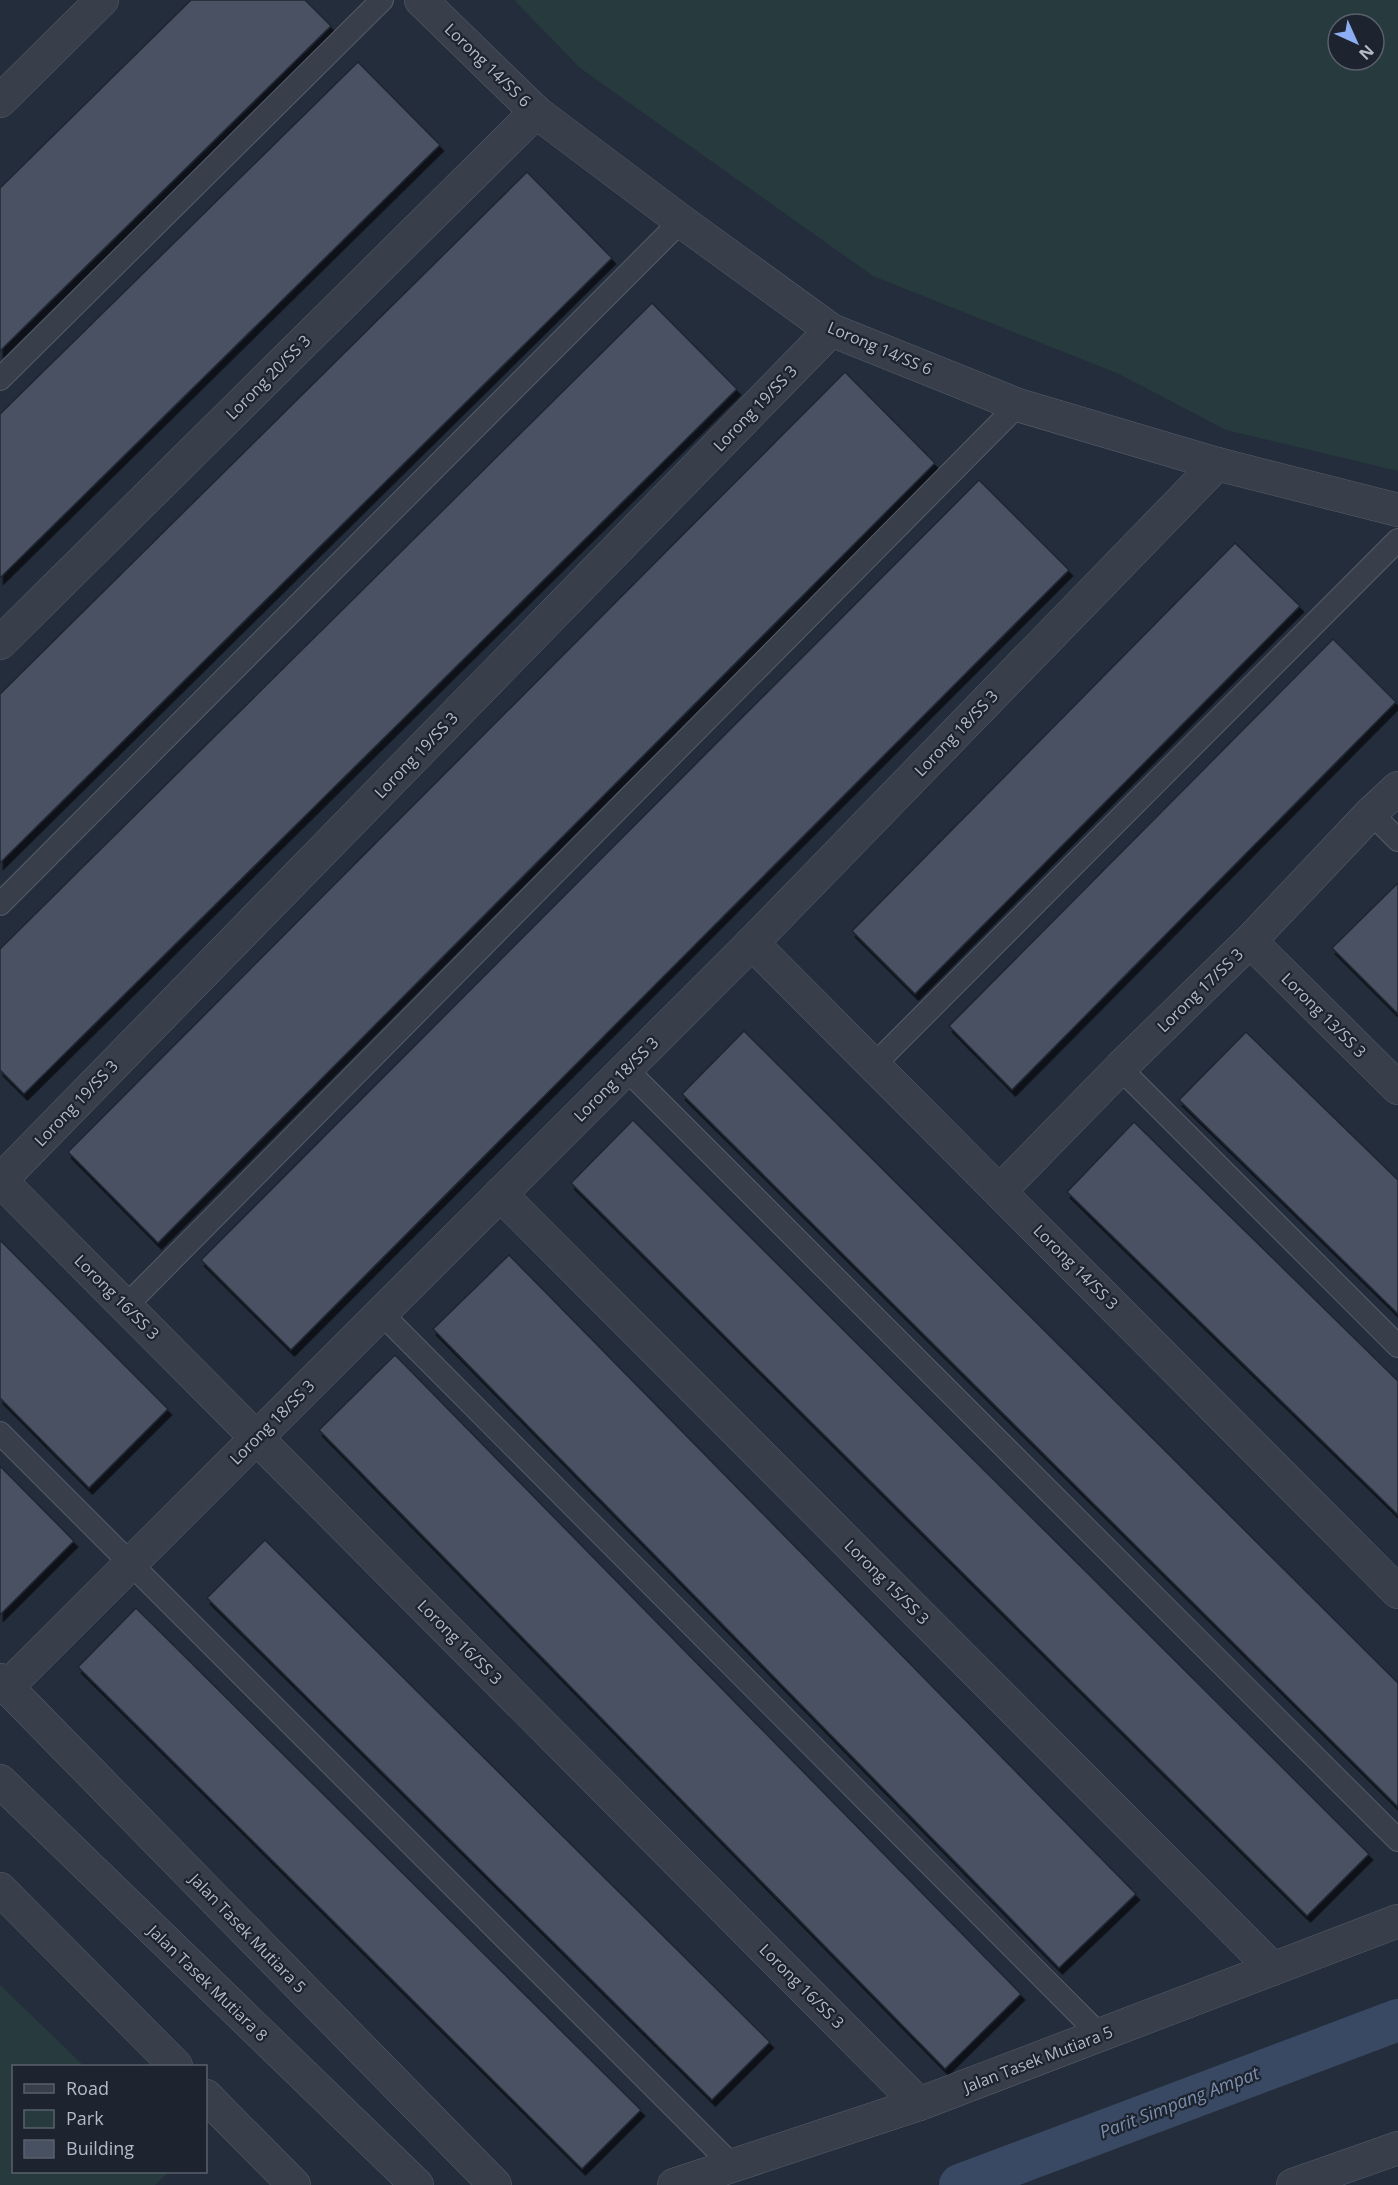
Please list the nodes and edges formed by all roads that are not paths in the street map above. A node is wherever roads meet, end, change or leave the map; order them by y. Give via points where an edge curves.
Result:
1 (102, 0) edge
2 (382, 0) edge
3 (421, 0) edge
4 (0, 101) edge
5 (536, 112) junction
6 (681, 221) junction
7 (831, 330) junction
8 (0, 379) edge
9 (1018, 405) junction
10 (1217, 464) junction
11 (1398, 510) edge
12 (1398, 540) edge
13 (0, 643) edge
14 (1398, 788) edge
15 (1371, 813) junction
16 (1398, 840) edge
17 (0, 904) edge
18 (1250, 941) junction
19 (752, 943) junction
20 (874, 1065) junction
21 (1120, 1068) junction
22 (626, 1069) junction
23 (1398, 1088) edge
24 (0, 1180) edge
25 (1000, 1191) junction
26 (500, 1194) junction
27 (126, 1306) junction
28 (381, 1313) junction
29 (1398, 1346) edge
30 (0, 1433) edge
31 (257, 1437) junction
32 (130, 1564) junction
33 (1398, 1592) edge
34 (3, 1684) edge
35 (0, 1781) edge
36 (1398, 1840) edge
37 (0, 1889) edge
38 (1398, 1921) edge
39 (1273, 1970) junction
40 (1100, 2035) junction
41 (174, 2065) edge
42 (207, 2097) edge
43 (919, 2104) junction
44 (1398, 2148) edge
45 (718, 2174) edge
46 (294, 2185) edge
47 (417, 2185) edge
48 (495, 2185) edge
49 (674, 2185) edge
50 (1293, 2185) edge

1 - 4 street
2 - 8 lane
3 - 5 street, Lorong 14/SS 6
5 - 6 street, Lorong 14/SS 6
5 - 13 street, Lorong 20/SS 3
6 - 7 street, Lorong 14/SS 6
6 - 17 lane
7 - 9 street, Lorong 14/SS 6
7 - 24 street, Lorong 19/SS 3
9 - 10 street, Lorong 14/SS 6
9 - 27 lane
10 - 11 street, Lorong 14/SS 6
10 - 19 street, Lorong 18/SS 3
12 - 20 lane
14 - 15 street, Lorong 17/SS 3
15 - 16 lane
15 - 18 street, Lorong 17/SS 3
18 - 21 street, Lorong 17/SS 3
18 - 23 street, Lorong 13/SS 3
19 - 20 street, Lorong 14/SS 3
19 - 22 street, Lorong 18/SS 3
20 - 25 street, Lorong 14/SS 3
21 - 25 street, Lorong 17/SS 3
21 - 29 lane
22 - 26 street, Lorong 18/SS 3
22 - 36 lane
24 - 27 street, Lorong 16/SS 3
25 - 33 street, Lorong 14/SS 3
26 - 28 street, Lorong 18/SS 3
26 - 39 street, Lorong 15/SS 3
27 - 31 street, Lorong 16/SS 3
28 - 31 street, Lorong 18/SS 3
28 - 40 lane
30 - 32 lane
31 - 32 street, Lorong 18/SS 3
31 - 43 street, Lorong 16/SS 3
32 - 34 street, Lorong 18/SS 3
32 - 45 lane
34 - 48 street, Jalan Tasek Mutiara 5
35 - 47 street, Jalan Tasek Mutiara 8
37 - 41 street
38 - 39 street, Jalan Tasek Mutiara 5
39 - 40 street, Jalan Tasek Mutiara 5
40 - 43 street, Jalan Tasek Mutiara 5
42 - 46 street
43 - 45 street, Jalan Tasek Mutiara 5
44 - 50 street
45 - 49 street, Jalan Tasek Mutiara 5

